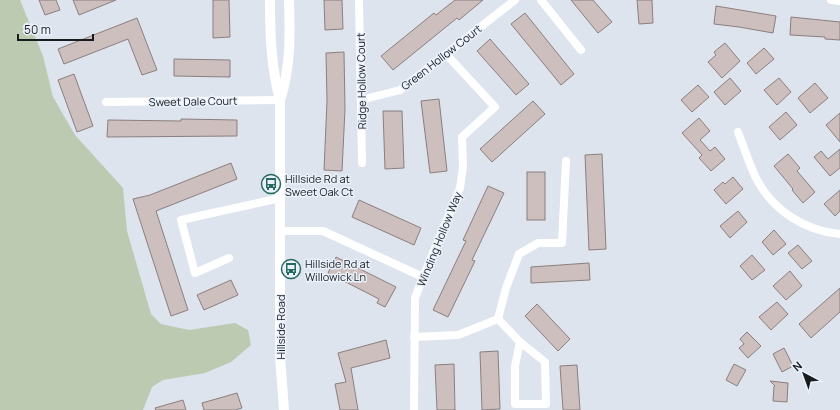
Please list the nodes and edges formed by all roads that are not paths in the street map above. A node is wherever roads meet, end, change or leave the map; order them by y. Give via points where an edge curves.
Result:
1 (270, 0) edge
2 (290, 0) edge
3 (359, 0) edge
4 (515, 0) edge
5 (541, 0) edge
6 (831, 0) edge
7 (840, 0) edge
8 (581, 50) dead end
9 (446, 54) junction
10 (280, 100) junction
11 (361, 100) junction
12 (106, 102) dead end
13 (738, 132) dead end
14 (566, 161) dead end
15 (362, 162) dead end
16 (280, 198) junction
17 (280, 231) junction
18 (840, 234) edge
19 (229, 258) dead end
20 (422, 277) junction
21 (498, 320) junction
22 (414, 337) junction
23 (520, 342) junction
24 (284, 410) edge
25 (414, 410) edge

1 - 10 street, Hillside Road via 274,80
2 - 10 street, Hillside Road via 290,41 285,84
3 - 11 street, Ridge Hollow Court
4 - 9 street, Green Hollow Court
5 - 8 street
6 - 7 street
9 - 11 street, Green Hollow Court via 400,90
9 - 20 street, Winding Hollow Way via 495,107 462,137 463,167 460,188
10 - 12 street, Sweet Dale Court
10 - 16 street, Hillside Road
11 - 15 street, Ridge Hollow Court
13 - 18 street via 756,178 776,206 795,220 830,233
14 - 21 street via 562,243 538,243 519,254 506,288
16 - 17 street, Hillside Road
16 - 19 street via 181,220 195,273
17 - 20 street via 323,231
17 - 24 street, Hillside Road via 280,356
20 - 22 street, Winding Hollow Way via 415,298
21 - 22 street via 458,335
21 - 23 street
22 - 25 street, Winding Hollow Way
23 - 23 street via 545,362 546,404 515,404 515,366

